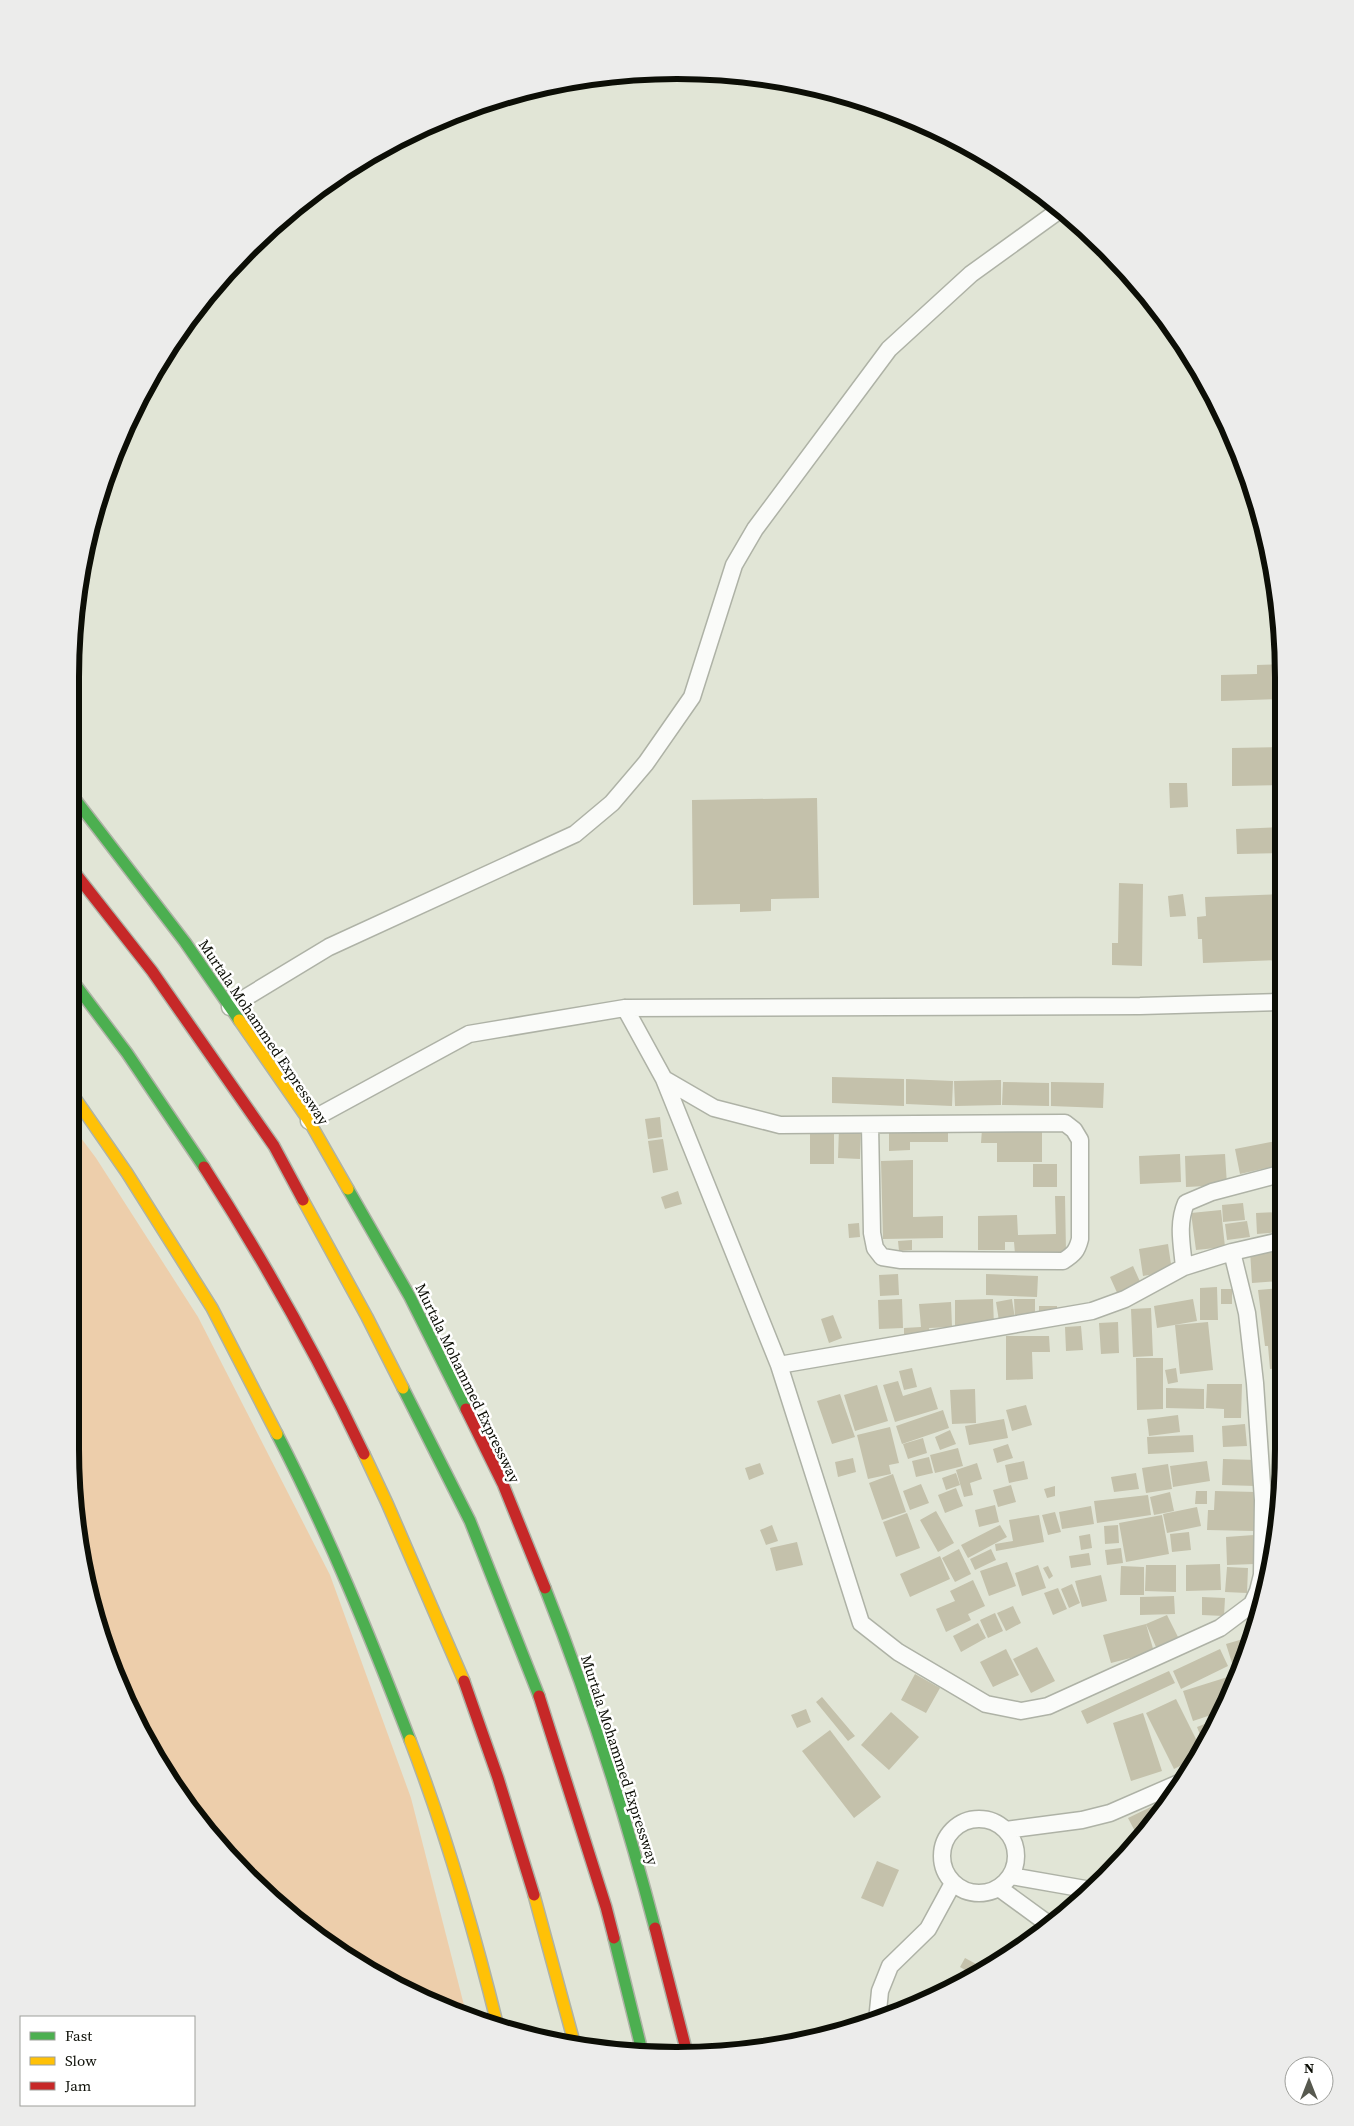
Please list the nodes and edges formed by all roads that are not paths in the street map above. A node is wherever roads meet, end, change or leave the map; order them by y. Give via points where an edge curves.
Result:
1 (1055, 213) edge
2 (79, 803) edge
3 (79, 878) edge
4 (79, 990) edge
5 (1275, 1002) edge
6 (230, 1007) junction
7 (625, 1008) junction
8 (664, 1080) junction
9 (79, 1104) edge
10 (309, 1121) junction
11 (870, 1124) junction
12 (1275, 1175) edge
13 (1275, 1242) edge
14 (1232, 1252) junction
15 (1184, 1268) junction
16 (779, 1365) junction
17 (1171, 1786) edge
18 (1006, 1830) junction
19 (1005, 1882) junction
20 (953, 1883) junction
21 (1082, 1889) edge
22 (1045, 1920) edge
23 (878, 2013) edge
24 (496, 2019) edge
25 (573, 2038) edge
26 (641, 2046) edge
27 (686, 2047) edge

1 - 6 street via 971,274 888,349 751,536 734,565 692,697 646,763 612,803 575,834 329,947
2 - 6 highway, Murtala Mohammed Expressway via 185,942
3 - 26 highway via 152,972 274,1146 367,1317 470,1521 539,1694 606,1907
4 - 25 highway via 196,1152 292,1312 388,1502 468,1690 536,1898
5 - 7 street via 1140,1006
6 - 10 highway, Murtala Mohammed Expressway
7 - 8 street
7 - 10 street via 469,1034
8 - 11 street via 714,1108 780,1124
8 - 16 street
9 - 24 highway via 212,1308 302,1485 365,1623 434,1802
10 - 27 highway, Murtala Mohammed Expressway via 410,1297 503,1484 571,1654 632,1841
11 - 11 street via 1065,1123 1080,1140 1080,1238 1075,1254 1064,1260 901,1260 882,1257 875,1248 872,1232
12 - 15 street via 1212,1192 1186,1203 1180,1225
13 - 14 street
14 - 15 street
14 - 16 street via 1246,1314 1255,1383 1262,1500 1262,1574 1258,1591 1252,1604 1220,1628 1048,1706 1021,1711 986,1704 898,1652 861,1623
15 - 16 street via 1125,1299 1092,1311
17 - 18 street via 1110,1813
18 - 19 street via 1015,1844 1016,1861
18 - 20 street via 992,1821 976,1820 960,1825 948,1836 942,1852 944,1869
19 - 20 street via 983,1894 967,1892
19 - 21 street
19 - 22 street
20 - 23 street via 928,1929 890,1966 880,1991

